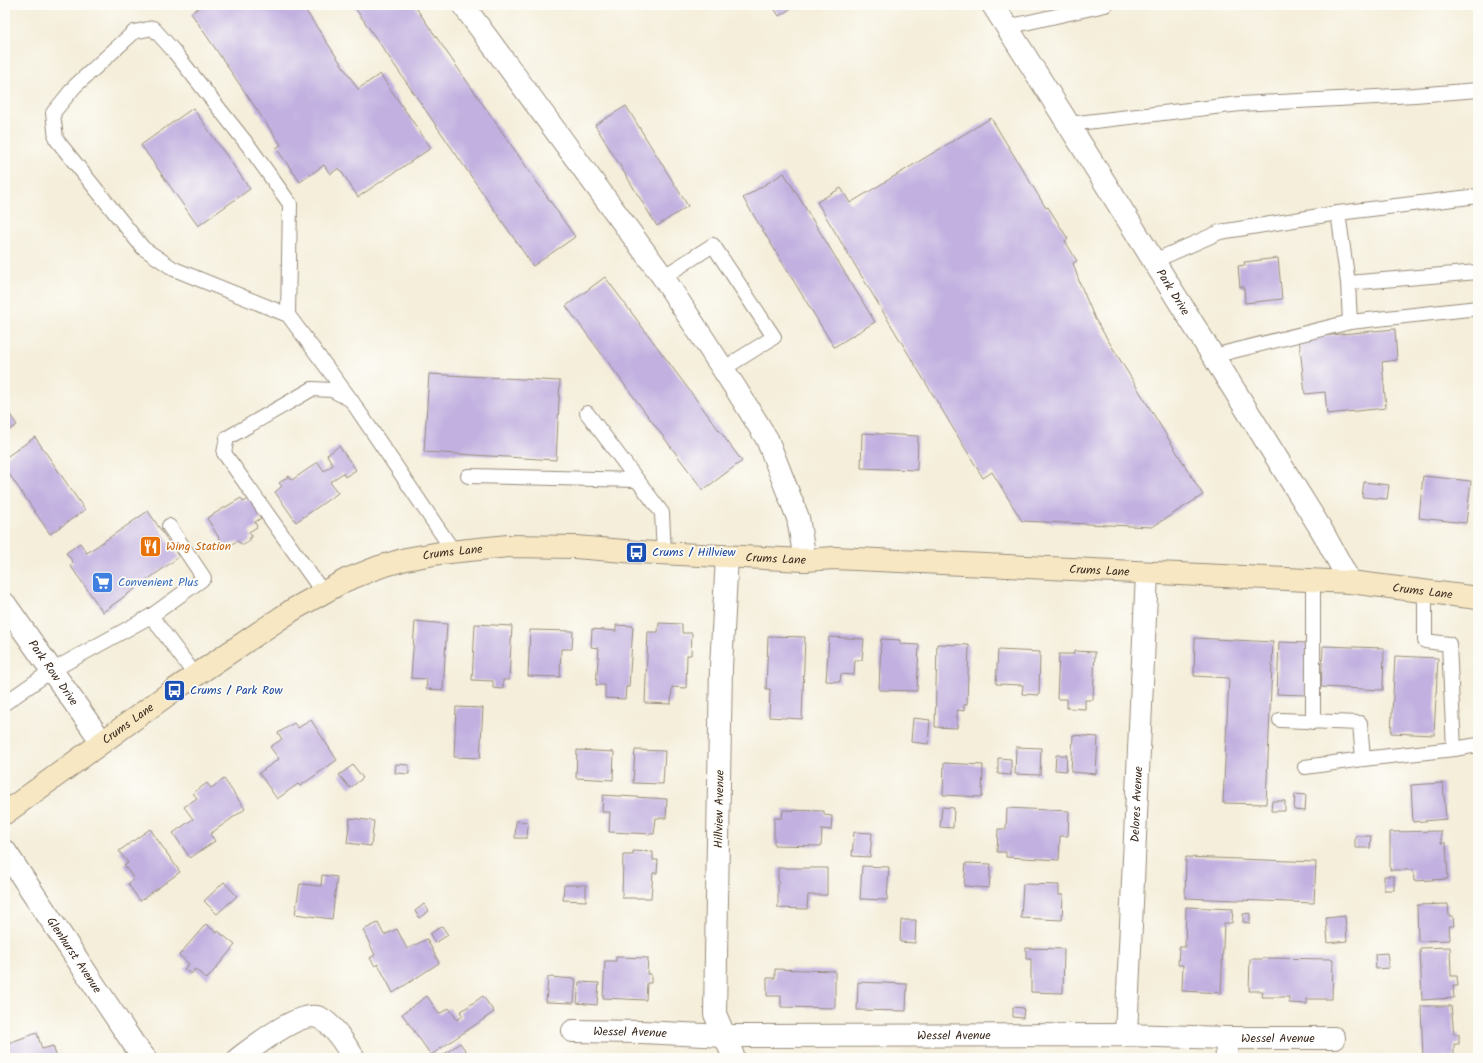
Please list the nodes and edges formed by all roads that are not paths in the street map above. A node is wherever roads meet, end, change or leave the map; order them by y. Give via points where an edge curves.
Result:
1 (463, 5) edge
2 (993, 5) edge
3 (1105, 5) edge
4 (1007, 27) junction
5 (1478, 90) edge
6 (1069, 124) junction
7 (1478, 196) edge
8 (1338, 213) junction
9 (1154, 261) junction
10 (1478, 272) edge
11 (663, 277) junction
12 (1348, 284) junction
13 (1478, 308) edge
14 (288, 315) junction
15 (1350, 322) junction
16 (1213, 356) junction
17 (723, 369) junction
18 (351, 400) junction
19 (587, 413) dead end
20 (468, 476) dead end
21 (637, 480) junction
22 (169, 526) dead end
23 (454, 552) junction
24 (664, 554) junction
25 (727, 557) junction
26 (805, 560) junction
27 (1147, 574) junction
28 (1313, 581) junction
29 (1350, 582) junction
30 (322, 591) junction
31 (1426, 592) junction
32 (1478, 598) edge
33 (5, 604) edge
34 (151, 616) junction
35 (51, 671) junction
36 (196, 676) junction
37 (5, 703) edge
38 (1280, 720) dead end
39 (1313, 722) junction
40 (102, 742) junction
41 (1478, 745) edge
42 (1454, 748) junction
43 (1364, 760) junction
44 (1305, 767) dead end
45 (5, 813) edge
46 (5, 851) edge
47 (573, 1031) dead end
48 (1126, 1035) junction
49 (725, 1036) junction
50 (1334, 1038) dead end
51 (1226, 1048) edge
52 (145, 1058) edge
53 (239, 1058) edge
54 (354, 1058) edge
55 (734, 1058) edge

1 - 11 street
2 - 4 street, Park Drive
3 - 4 lane
4 - 6 street, Park Drive
5 - 6 lane via 1240,104
6 - 9 street, Park Drive
7 - 8 lane
8 - 9 lane via 1220,232
8 - 12 lane
9 - 16 street, Park Drive
10 - 12 lane
11 - 17 street
11 - 17 lane via 713,245 774,337
12 - 15 lane
13 - 15 lane
14 - 14 lane via 174,270 143,248 56,139 53,113 75,86 134,32 153,28 251,149 290,204
14 - 18 lane
15 - 16 lane
16 - 29 street, Park Drive via 1321,529
17 - 26 street via 767,439 798,518
18 - 23 lane
18 - 30 lane via 332,390 312,389 227,438 224,453
19 - 21 lane
20 - 21 lane
21 - 24 lane via 662,513
22 - 34 lane via 204,578
23 - 24 main road, Crums Lane via 508,546 568,547
23 - 30 main road, Crums Lane via 406,559 379,567
24 - 25 main road, Crums Lane
25 - 26 main road, Crums Lane
25 - 49 street, Hillview Avenue via 721,668 715,1014
26 - 27 main road, Crums Lane via 834,558
27 - 28 main road, Crums Lane
27 - 48 street, Delores Avenue
28 - 29 main road, Crums Lane
28 - 39 lane
29 - 31 main road, Crums Lane
30 - 36 main road, Crums Lane
31 - 32 main road, Crums Lane
31 - 42 lane via 1425,641 1449,644
33 - 35 street, Park Row Drive
34 - 35 lane
34 - 36 lane
35 - 37 lane
35 - 40 street, Park Row Drive
36 - 40 main road, Crums Lane
38 - 39 lane
39 - 43 lane via 1360,723
40 - 45 main road, Crums Lane
41 - 42 lane
42 - 43 lane
43 - 44 lane
46 - 52 street, Glenhurst Avenue
47 - 49 street, Wessel Avenue
48 - 49 street, Wessel Avenue
48 - 51 street, Wessel Avenue
49 - 55 street, Hillview Avenue
50 - 51 street, Wessel Avenue
53 - 54 street via 297,1020 313,1016 334,1031

